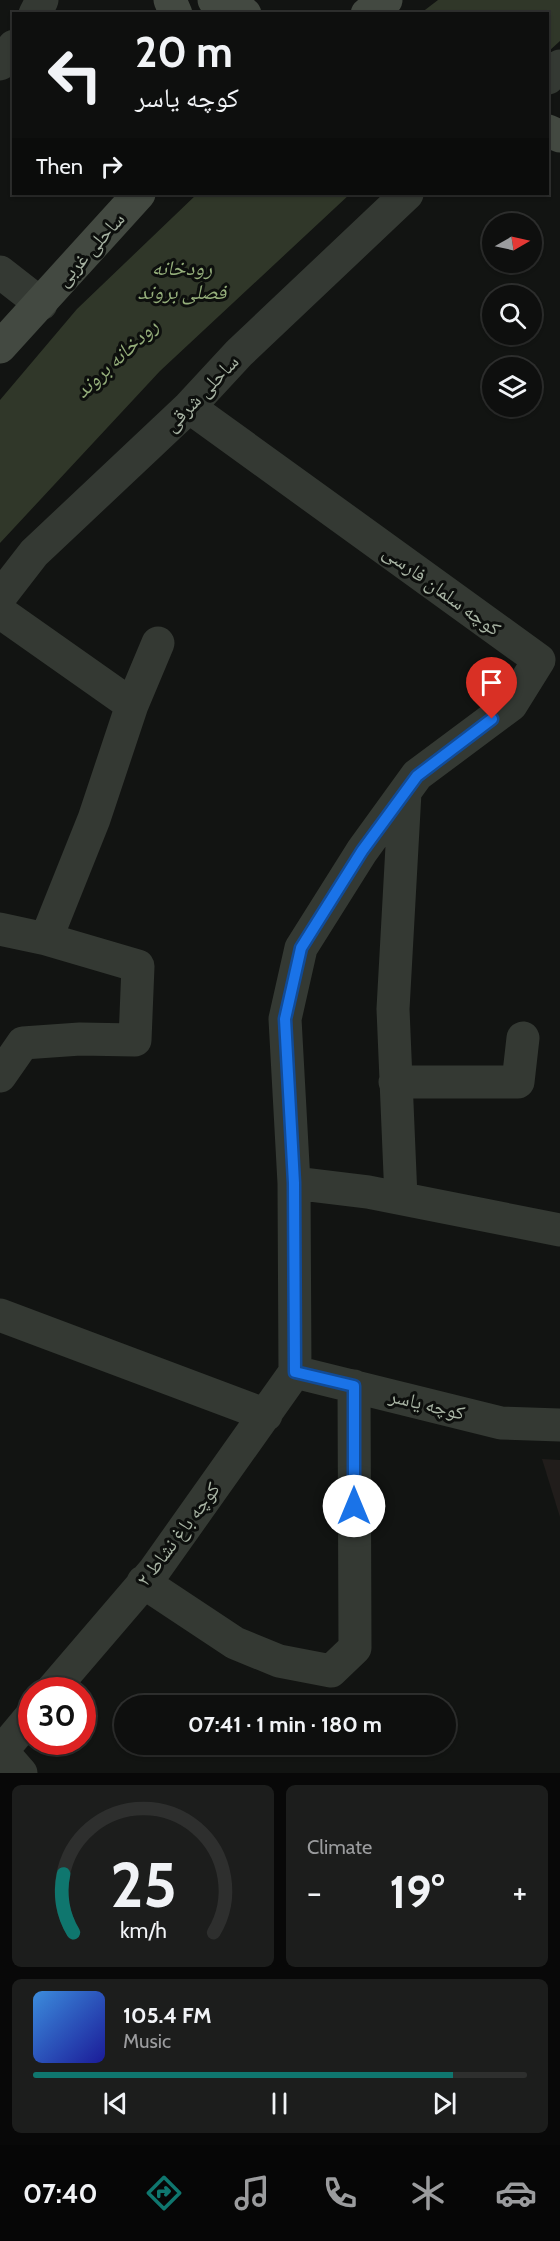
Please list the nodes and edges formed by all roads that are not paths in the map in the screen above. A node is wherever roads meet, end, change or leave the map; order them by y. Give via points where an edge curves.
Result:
1 (214, 0) edge
2 (386, 0) edge
3 (241, 12) edge
4 (370, 12) edge
5 (12, 49) edge
6 (0, 64) edge
7 (560, 66) edge
8 (549, 77) edge
9 (109, 195) edge
10 (138, 195) edge
11 (406, 195) edge
12 (0, 272) edge
13 (41, 304) junction
14 (0, 347) edge
15 (189, 407) junction
16 (0, 597) edge
17 (0, 612) edge
18 (158, 643) dead end
19 (550, 662) edge
20 (132, 705) junction
21 (405, 792) junction
22 (0, 928) edge
23 (46, 939) junction
24 (523, 1038) dead end
25 (0, 1077) edge
26 (395, 1082) junction
27 (294, 1183) junction
28 (401, 1198) junction
29 (560, 1230) edge
30 (0, 1315) edge
31 (295, 1372) junction
32 (354, 1386) junction
33 (266, 1415) junction
34 (560, 1425) edge
35 (143, 1582) junction
36 (63, 1677) edge
37 (18, 1738) edge
38 (6, 1757) edge

1 - 3 main road
2 - 4 main road
5 - 6 street
7 - 8 street
9 - 13 main road, ساحلی غربی
10 - 13 main road, ساحلی غربی
11 - 15 street, ساحلی شرقی via 239,353
12 - 13 street
13 - 14 main road, ساحلی غربی
15 - 16 street, ساحلی شرقی via 34,553
15 - 19 street, کوچه سلمان فارسی
17 - 20 street
18 - 20 street
19 - 21 street, کوچه سلمان فارسی via 511,705 417,776
20 - 23 street via 94,819
21 - 26 street via 393,1009
21 - 27 street, کوچه سلمان فارسی via 362,851 301,948 285,1019
22 - 23 street
23 - 25 street via 138,966 135,1040 24,1043
24 - 26 street via 518,1082
26 - 28 street
27 - 28 street
27 - 31 street, کوچه سلمان فارسی
28 - 29 street
30 - 33 street
31 - 32 street, کوچه یاسر
31 - 33 street, کوچه باغ نشاط ۲
32 - 34 street, کوچه یاسر via 501,1423
32 - 35 street via 355,1648 331,1671 279,1661 235,1643
33 - 35 street, کوچه باغ نشاط ۲
35 - 36 street, کوچه باغ نشاط ۲
37 - 38 street

